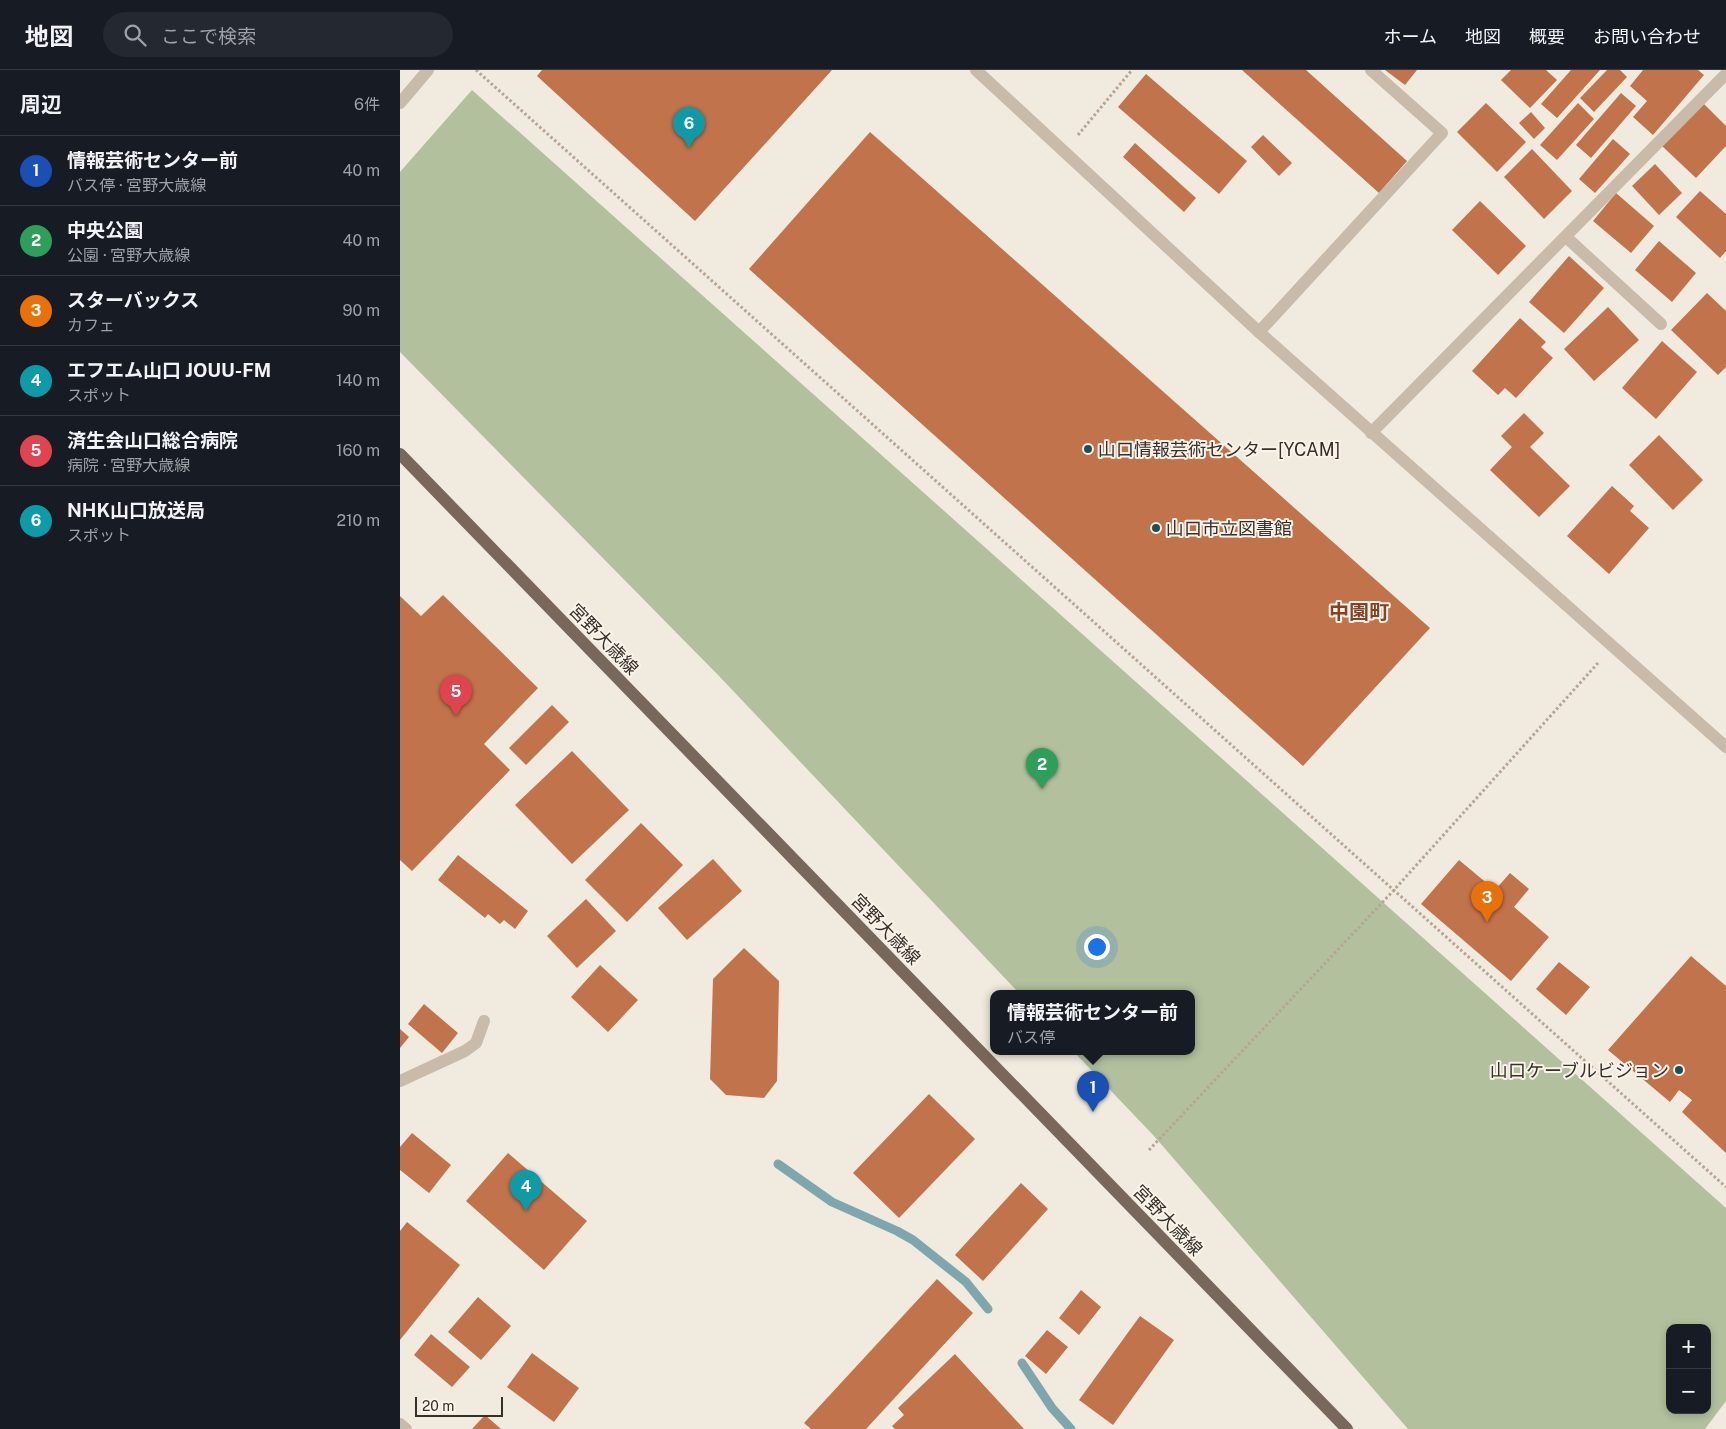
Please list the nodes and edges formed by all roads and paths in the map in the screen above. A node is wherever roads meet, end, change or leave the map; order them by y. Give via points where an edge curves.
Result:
1 (428, 70) edge
2 (476, 70) edge
3 (976, 70) edge
4 (1132, 70) edge
5 (1370, 70) edge
6 (1725, 72) edge
7 (400, 103) edge
8 (1064, 151) junction
9 (1566, 237) junction
10 (1661, 324) dead end
11 (1259, 332) junction
12 (1371, 433) junction
13 (400, 454) edge
14 (1598, 663) dead end
15 (1726, 747) edge
16 (1394, 890) junction
17 (484, 1021) dead end
18 (400, 1081) edge
19 (1149, 1150) dead end
20 (1726, 1187) edge
21 (400, 1424) edge
22 (406, 1429) edge
23 (1347, 1429) edge

1 - 7 street
2 - 16 path
3 - 8 street
4 - 8 path
5 - 11 street via 1442,133
6 - 9 street
8 - 11 street
9 - 10 street
9 - 12 street
11 - 12 street
12 - 15 street
13 - 23 main road, 宮野大歳線
14 - 16 path
16 - 19 path
16 - 20 path
17 - 18 street via 476,1043 465,1051
21 - 22 street

